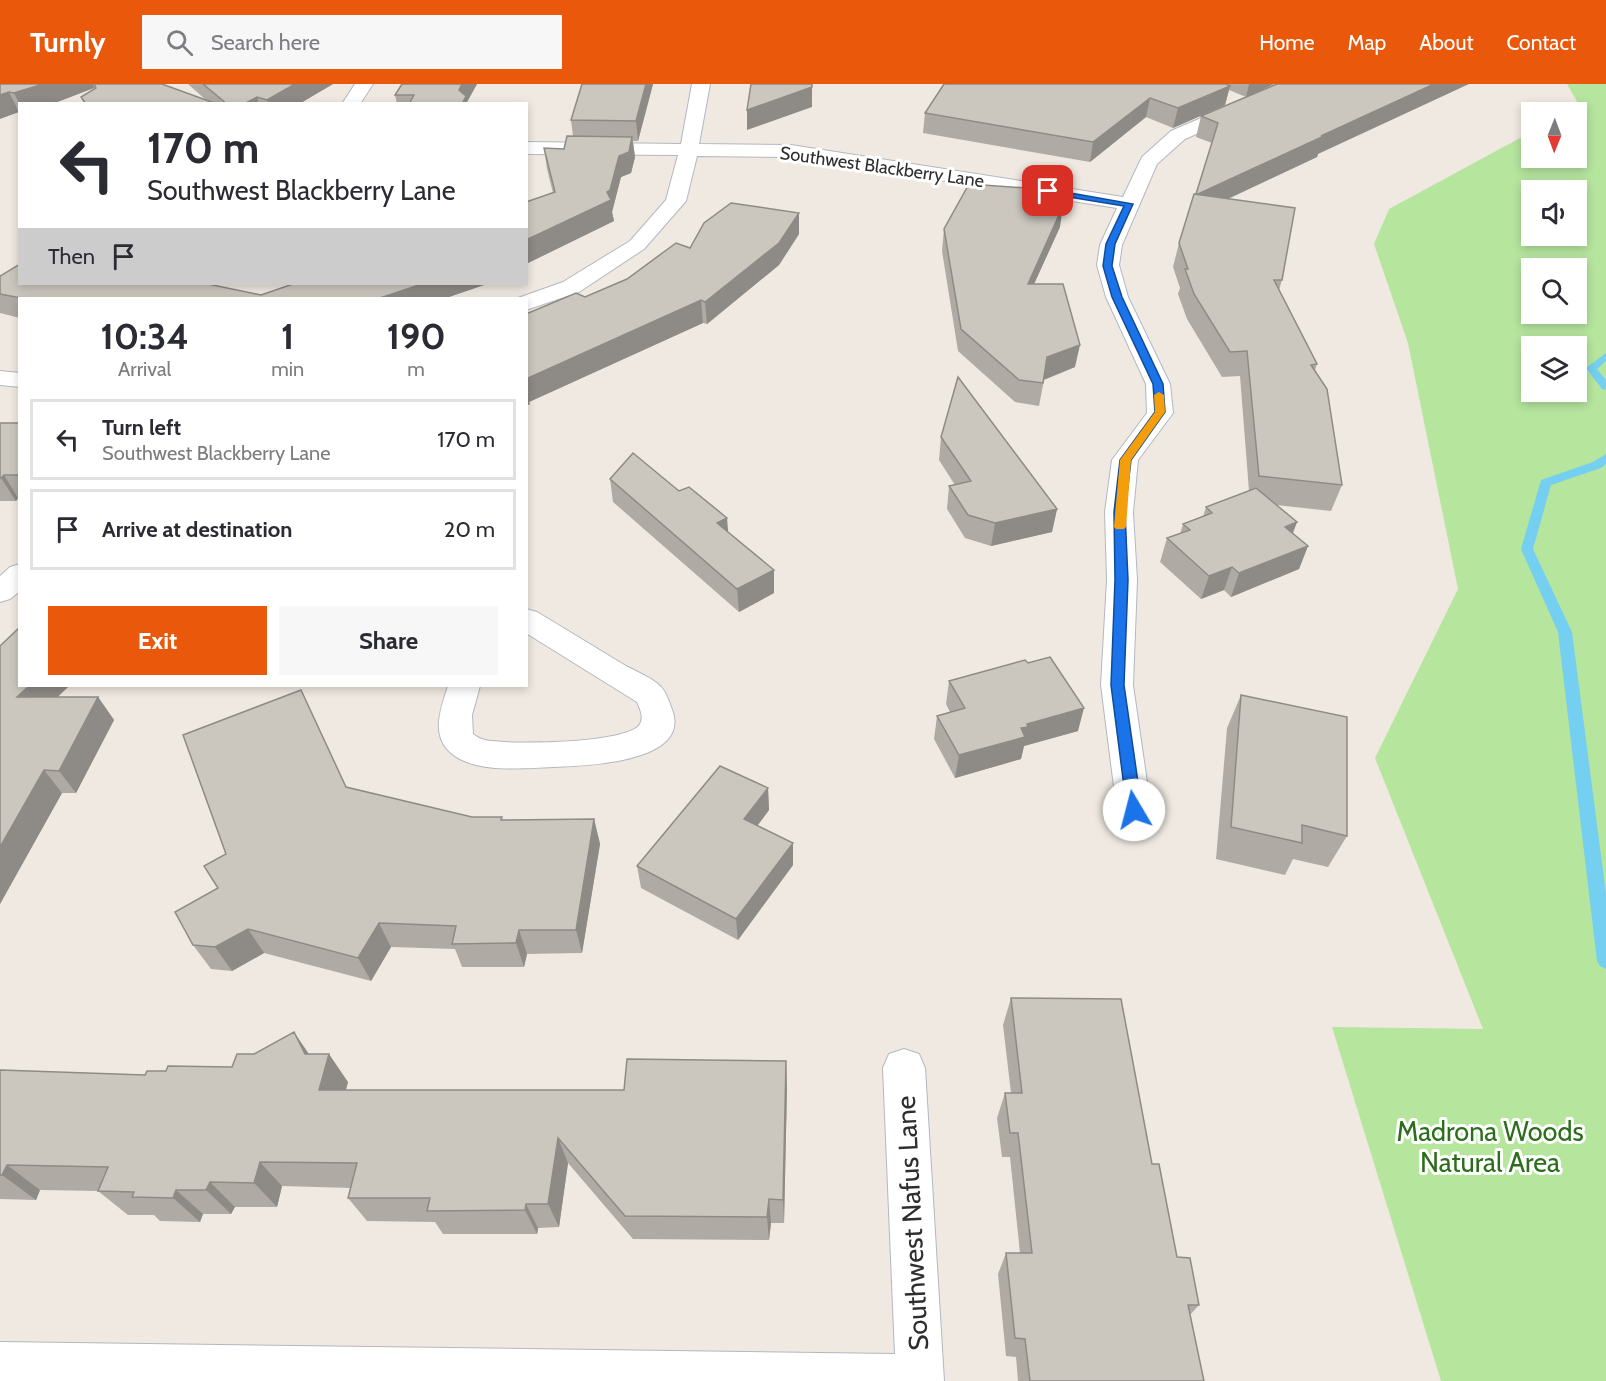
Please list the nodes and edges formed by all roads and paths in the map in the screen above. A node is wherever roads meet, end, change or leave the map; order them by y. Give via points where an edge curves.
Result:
1 (364, 84) edge
2 (701, 84) edge
3 (1295, 84) edge
4 (352, 102) edge
5 (528, 148) edge
6 (689, 149) junction
7 (1129, 204) junction
8 (528, 302) edge
9 (0, 378) edge
10 (18, 380) edge
11 (18, 576) edge
12 (0, 592) edge
13 (528, 620) edge
14 (464, 687) edge
15 (1134, 810) dead end
16 (904, 1068) dead end
17 (0, 1366) edge
18 (424, 1377) edge
19 (920, 1380) edge

1 - 4 street
2 - 6 street
3 - 7 street via 1237,102 1178,135 1149,161
5 - 6 street, Southwest Blackberry Lane
6 - 7 street, Southwest Blackberry Lane via 791,152
6 - 8 street via 676,201 638,245 571,286
7 - 15 street via 1111,244 1108,266 1117,297 1158,384 1160,412 1125,460 1119,512 1122,580 1117,685
9 - 10 street
11 - 12 street
13 - 14 street via 650,695 658,708 658,721 652,732 623,750 598,753 474,752 461,742 453,727
16 - 19 street, Southwest Nafus Lane
17 - 18 street, Southwest Nafus Lane
18 - 19 street, Southwest Nafus Lane

